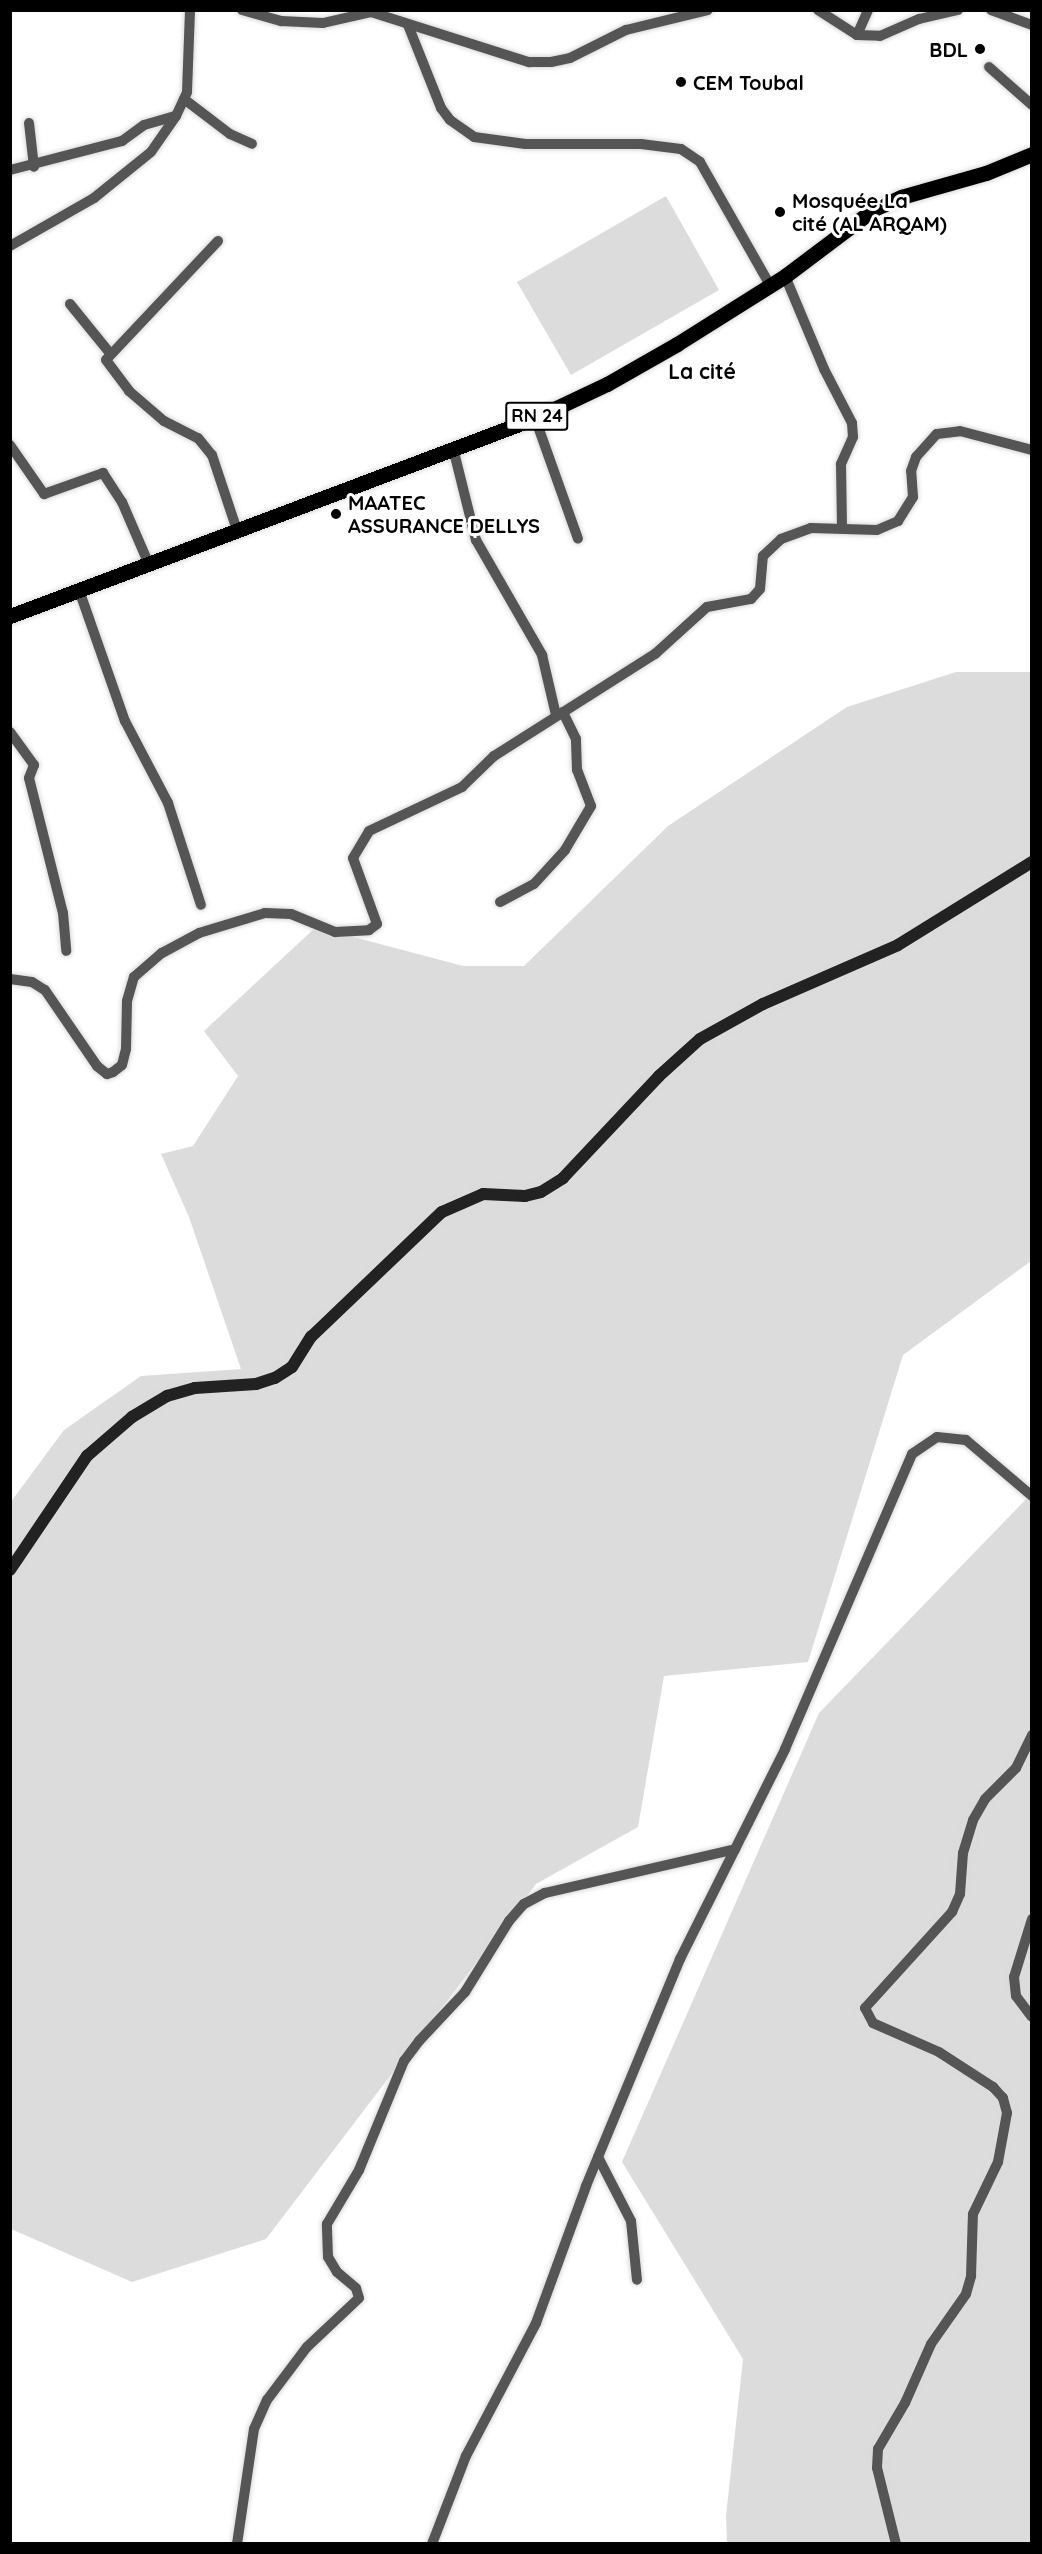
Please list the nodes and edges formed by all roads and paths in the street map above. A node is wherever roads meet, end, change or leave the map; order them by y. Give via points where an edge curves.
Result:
1 (190, 10) edge
2 (242, 10) edge
3 (708, 10) edge
4 (818, 10) edge
5 (868, 10) edge
6 (958, 10) edge
7 (991, 10) edge
8 (408, 25) junction
9 (1032, 25) edge
10 (857, 35) junction
11 (989, 67) dead end
12 (184, 99) junction
13 (1032, 105) edge
14 (176, 116) junction
15 (29, 123) dead end
16 (252, 144) dead end
17 (1032, 154) edge
18 (34, 167) junction
19 (10, 170) edge
20 (219, 241) dead end
21 (10, 246) edge
22 (785, 276) junction
23 (770, 285) junction
24 (70, 304) dead end
25 (109, 352) junction
26 (535, 418) junction
27 (10, 446) edge
28 (453, 448) junction
29 (1032, 450) edge
30 (842, 526) junction
31 (237, 530) junction
32 (578, 538) dead end
33 (148, 562) junction
34 (79, 590) junction
35 (10, 616) edge
36 (560, 714) junction
37 (10, 732) edge
38 (1032, 862) edge
39 (500, 902) dead end
40 (201, 905) dead end
41 (66, 951) dead end
42 (10, 979) edge
43 (1032, 1496) edge
44 (10, 1570) edge
45 (1032, 1735) edge
46 (735, 1849) junction
47 (1032, 1919) edge
48 (1032, 2018) edge
49 (598, 2157) junction
50 (637, 2280) dead end
51 (237, 2544) edge
52 (432, 2544) edge
53 (896, 2544) edge

1 - 12 street via 191,72
2 - 8 street via 281,21 323,23 371,12
3 - 8 street via 626,30 570,58 550,62 529,62
4 - 10 street
5 - 10 street
6 - 10 street via 919,19 879,36
7 - 9 street
8 - 23 street via 441,108 461,130 474,137 526,144 641,144 681,149 700,162
11 - 13 street
12 - 14 street
12 - 16 street via 230,134
14 - 18 street via 144,125 122,141
14 - 21 street via 151,152 121,178
15 - 18 street
17 - 22 main road, RN 24 via 986,173 901,196 874,209
18 - 19 street
20 - 25 street via 150,316
22 - 23 main road, RN 24
22 - 30 street via 824,369 852,423 853,437 841,464
23 - 26 main road, RN 24 via 607,384
24 - 25 street
25 - 31 street via 106,360 129,391 164,421 198,438 212,455
26 - 28 main road, RN 24
26 - 32 street
27 - 33 street via 44,494 103,473 122,502
28 - 31 main road, RN 24
28 - 36 street via 476,540 542,655
29 - 30 street via 960,430 937,434 916,457 911,471 913,497 898,521 877,530
30 - 36 street via 811,528 781,539 764,556 761,584 755,596 707,607 655,654
31 - 33 main road, RN 24
33 - 34 main road, RN 24
34 - 35 main road, RN 24
34 - 40 street via 124,721 168,803
36 - 39 street via 576,739 577,770 591,806 566,850 534,884
36 - 42 street via 494,756 462,787 369,831 353,858 376,924 369,930 335,932 291,914 265,913 199,933 162,953 134,977 127,1000 126,1049 122,1065 113,1072 107,1074 97,1066 45,990 32,982
37 - 41 street via 34,765 30,778 63,913
38 - 44 street via 898,945 763,1004 700,1039 659,1076 564,1178 541,1192 525,1196 483,1194 442,1212 400,1256 311,1336 292,1367 275,1378 256,1384 195,1388 167,1396 132,1417 87,1455
43 - 46 street via 966,1440 937,1437 912,1454 784,1749
45 - 53 street via 1016,1768 985,1799 973,1820 963,1853 960,1894 952,1912 865,2008 873,2023 939,2052 993,2087 1003,2098 1007,2113 998,2162 973,2214 971,2276 966,2294 931,2344 905,2403 878,2449 877,2468
46 - 49 street via 680,1959
46 - 51 street via 545,1893 524,1904 465,1992 414,2048 359,2170 327,2224 328,2256 337,2272 356,2288 359,2298 307,2347 267,2400 254,2429
47 - 48 street via 1014,1977 1016,1996
49 - 50 street via 631,2221
49 - 52 street via 536,2323 466,2456

